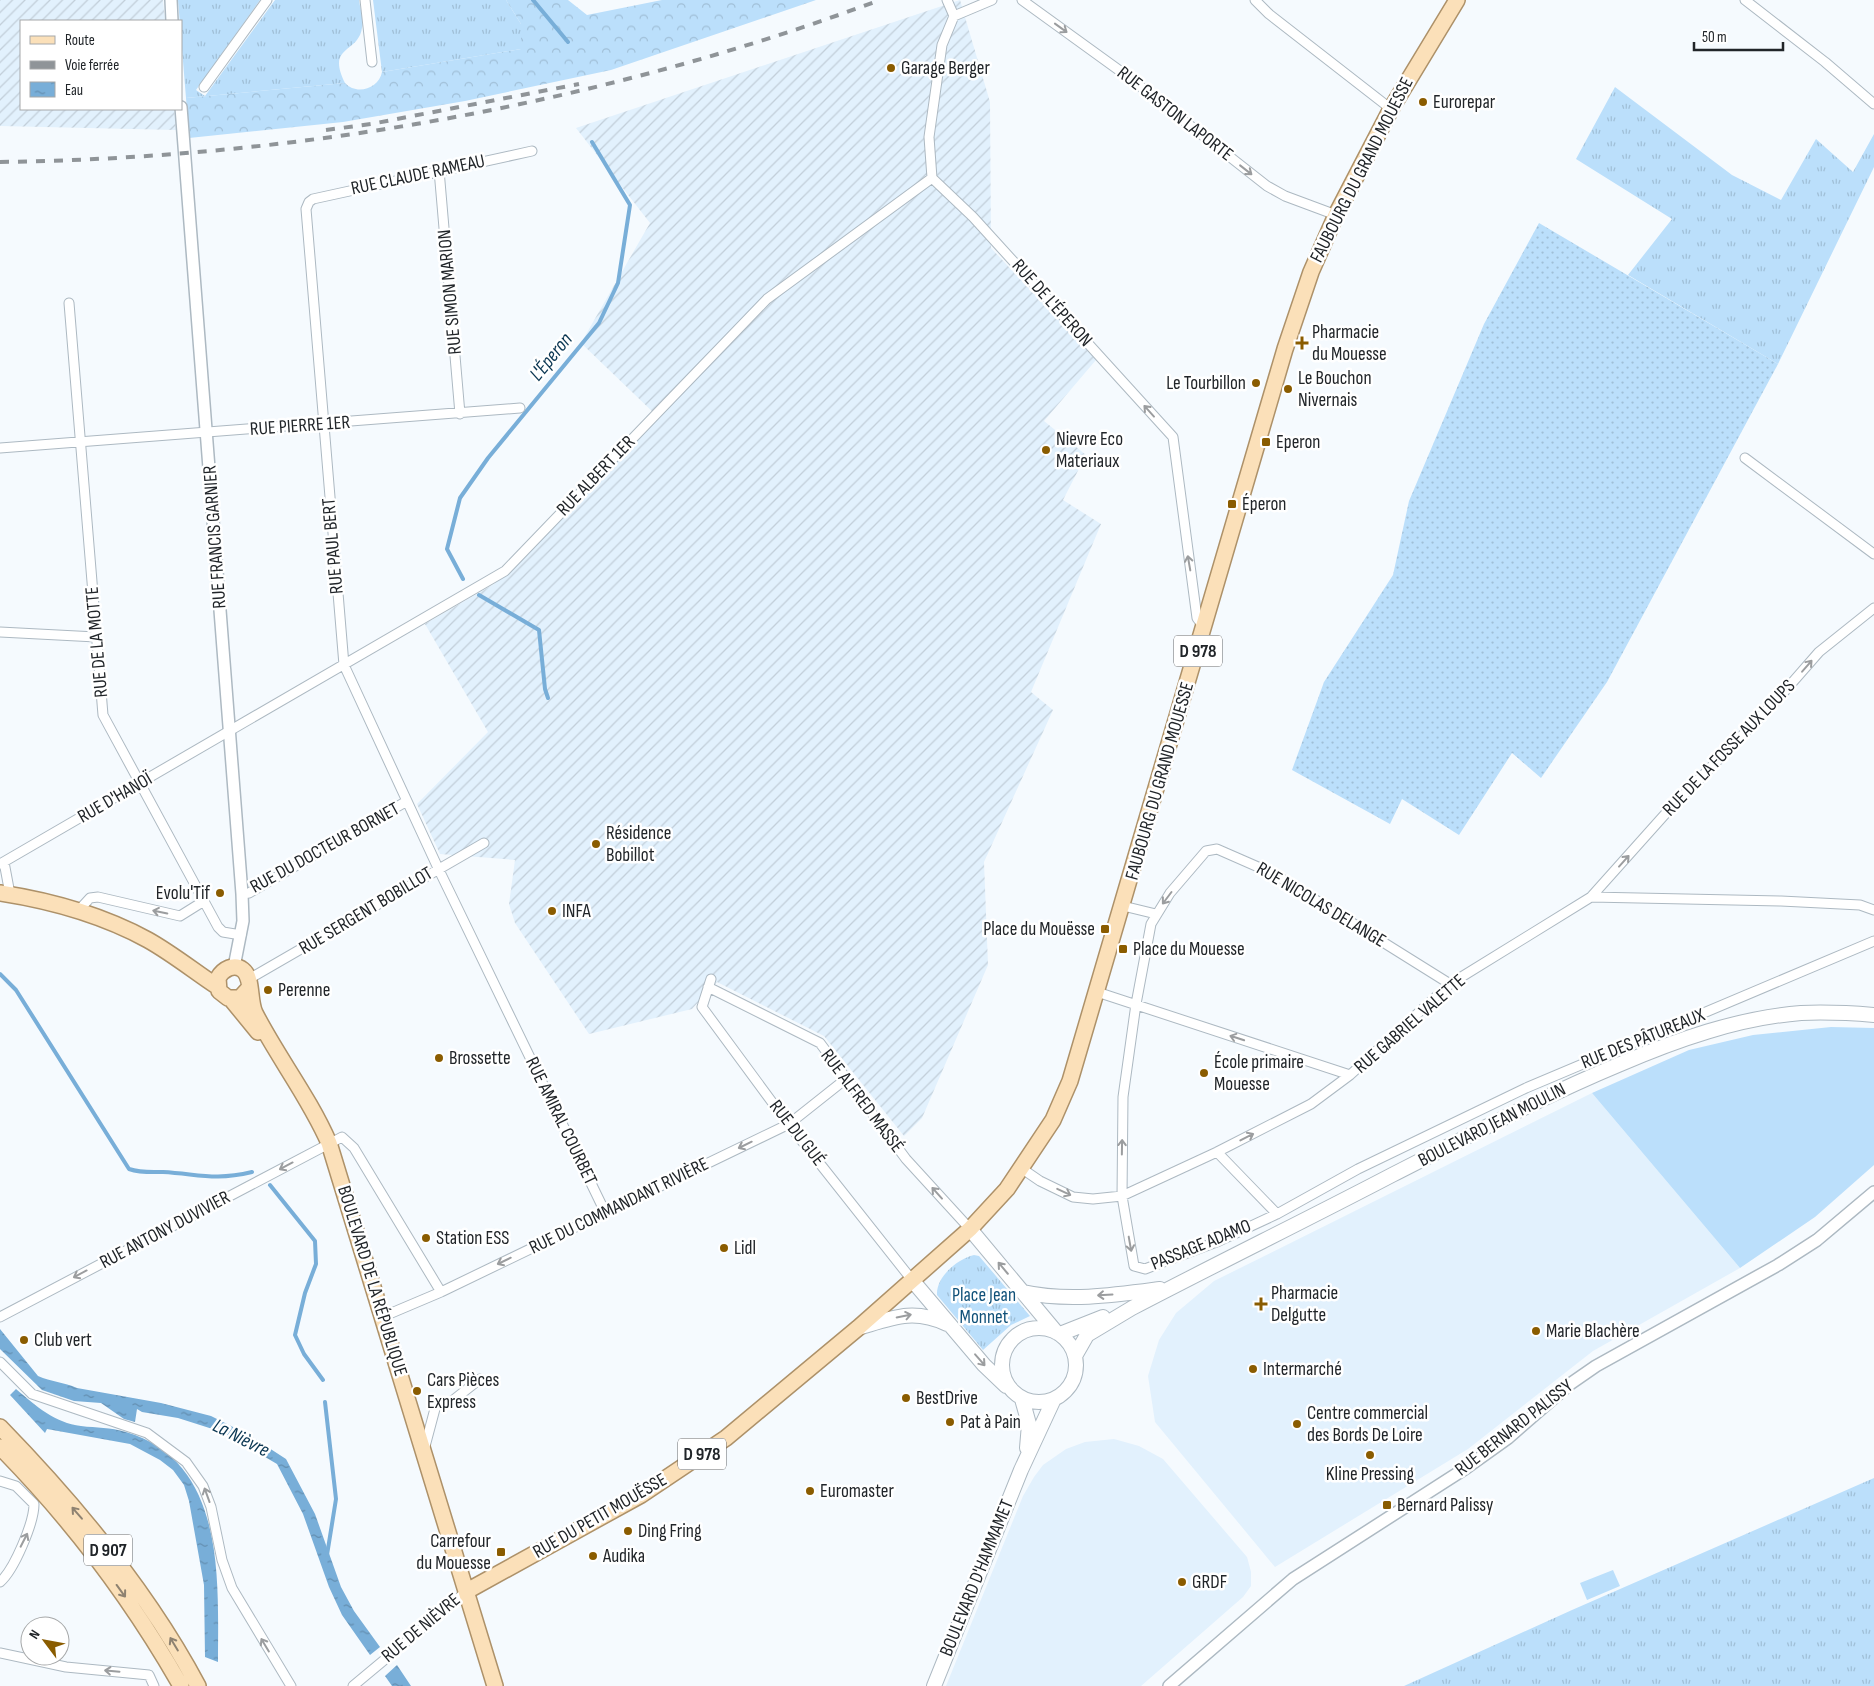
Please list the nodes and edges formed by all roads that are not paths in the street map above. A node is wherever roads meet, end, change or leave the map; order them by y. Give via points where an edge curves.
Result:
1 (171, 0) edge
2 (268, 0) edge
3 (365, 0) edge
4 (947, 0) edge
5 (992, 0) edge
6 (1022, 0) edge
7 (1254, 0) edge
8 (1457, 0) edge
9 (1746, 0) edge
10 (954, 16) junction
11 (172, 20) edge
12 (372, 62) dead end
13 (204, 87) dead end
14 (1874, 104) edge
15 (1391, 109) junction
16 (181, 110) edge
17 (532, 151) dead end
18 (439, 170) junction
19 (932, 178) junction
20 (307, 205) joint
21 (1336, 215) junction
22 (69, 303) dead end
23 (520, 408) dead end
24 (460, 414) junction
25 (322, 425) junction
26 (207, 434) junction
27 (80, 443) junction
28 (0, 448) edge
29 (1745, 458) dead end
30 (1874, 554) edge
31 (1194, 594) junction
32 (1214, 595) junction
33 (1874, 608) edge
34 (1205, 624) junction
35 (0, 632) edge
36 (96, 637) junction
37 (344, 665) junction
38 (230, 732) junction
39 (139, 784) junction
40 (407, 801) junction
41 (484, 843) dead end
42 (2, 863) edge
43 (438, 868) junction
44 (5, 893) edge
45 (242, 894) junction
46 (1592, 897) junction
47 (204, 901) junction
48 (1123, 906) junction
49 (79, 910) junction
50 (1874, 910) edge
51 (1156, 914) junction
52 (241, 935) junction
53 (1874, 941) edge
54 (176, 959) junction
55 (229, 969) junction
56 (249, 983) junction
57 (710, 983) joint
58 (1450, 984) junction
59 (218, 988) junction
60 (1097, 992) junction
61 (231, 999) junction
62 (1136, 1004) junction
63 (1874, 1015) edge
64 (281, 1060) junction
65 (1350, 1075) junction
66 (847, 1078) junction
67 (789, 1124) junction
68 (329, 1143) junction
69 (1217, 1152) junction
70 (1022, 1168) junction
71 (1874, 1192) edge
72 (1122, 1196) junction
73 (605, 1212) junction
74 (1277, 1214) junction
75 (970, 1229) junction
76 (912, 1280) junction
77 (1170, 1288) junction
78 (441, 1292) junction
79 (1023, 1292) junction
80 (1132, 1308) junction
81 (0, 1317) edge
82 (382, 1318) junction
83 (950, 1326) junction
84 (858, 1328) junction
85 (1058, 1333) junction
86 (1075, 1356) junction
87 (0, 1362) edge
88 (480, 1379) dead end
89 (1017, 1395) junction
90 (1054, 1399) junction
91 (0, 1427) edge
92 (0, 1447) edge
93 (424, 1453) junction
94 (1021, 1470) junction
95 (0, 1480) edge
96 (0, 1582) edge
97 (467, 1591) junction
98 (0, 1653) edge
99 (154, 1686) edge
100 (181, 1686) edge
101 (198, 1686) edge
102 (291, 1686) edge
103 (353, 1686) edge
104 (495, 1686) edge
105 (934, 1686) edge
106 (1169, 1686) edge

1 - 11 street
2 - 13 street
3 - 12 street
4 - 10 street
5 - 10 street
6 -> 21 street, RUE GASTON LAPORTE via 1127,76 1267,186
7 - 15 street
8 - 15 main road, FAUBOURG DU GRAND MOUESSE / D 978
9 - 14 street
10 - 19 street via 942,45 929,136
15 - 21 main road, FAUBOURG DU GRAND MOUESSE / D 978
16 - 26 street, RUE FRANCIS GARNIER
17 - 18 street, RUE CLAUDE RAMEAU
18 - 20 street, RUE CLAUDE RAMEAU via 313,199
18 - 24 street, RUE SIMON MARION
31 -> 19 street, RUE DE L'ÉPERON via 1172,436 973,217
19 - 37 street, RUE ALBERT 1ER via 767,300 505,571
20 - 25 street, RUE PAUL BERT
21 - 32 main road, FAUBOURG DU GRAND MOUESSE / D 978 via 1311,272 1285,349
22 - 27 street, RUE DE LA MOTTE
23 - 24 street, RUE PIERRE 1ER
24 - 25 street, RUE PIERRE 1ER
25 - 26 street, RUE PIERRE 1ER
25 - 37 street, RUE PAUL BERT
26 - 27 street, RUE PIERRE 1ER
26 - 38 street, RUE FRANCIS GARNIER
27 - 28 street, RUE PIERRE 1ER
27 - 36 street, RUE DE LA MOTTE
29 - 30 street
31 - 32 street
31 - 34 street, RUE DE L'ÉPERON via 1197,618
32 - 34 main road, FAUBOURG DU GRAND MOUESSE / D 978
46 -> 33 street, RUE DE LA FOSSE AUX LOUPS via 1819,652
34 - 48 main road, FAUBOURG DU GRAND MOUESSE / D 978
35 - 36 street
36 - 39 street, RUE DE LA MOTTE via 103,715
37 - 38 street, RUE ALBERT 1ER
37 - 40 street, RUE PAUL BERT
38 - 39 street, RUE D'HANOÏ
38 - 45 street, RUE FRANCIS GARNIER
39 - 42 street, RUE D'HANOÏ
39 - 47 street, RUE DE LA MOTTE
40 - 43 street, RUE PAUL BERT
40 - 45 street, RUE DU DOCTEUR BORNET via 249,893
41 - 43 street, RUE SERGENT BOBILLOT
42 - 44 street
43 - 56 street, RUE SERGENT BOBILLOT
43 - 73 street, RUE AMIRAL COURBET
44 - 49 main road via 48,900
45 - 52 street, RUE FRANCIS GARNIER via 244,921
46 - 50 street via 1781,901 1860,905
46 - 58 street, RUE GABRIEL VALETTE
47 -> 49 street via 180,916 98,896 90,898
47 - 52 street, RUE DE LA MOTTE via 220,930
48 - 51 street
48 - 60 main road, FAUBOURG DU GRAND MOUESSE / D 978
49 - 54 main road via 148,940
58 -> 51 street, RUE NICOLAS DELANGE via 1274,874 1217,849 1206,851
51 - 62 street via 1151,924
52 - 55 street, RUE FRANCIS GARNIER
53 - 74 street, RUE DES PÂTUREAUX via 1526,1088 1358,1169
54 - 55 main road via 204,968
54 - 59 main road
55 - 56 main road via 242,970
55 - 59 main road via 218,978
56 - 61 main road via 240,998
56 - 64 main road, BOULEVARD DE LA RÉPUBLIQUE via 254,1011
57 - 66 street, RUE ALFRED MASSÉ via 820,1043
57 - 67 street, RUE DU GUÉ via 702,1007
58 - 65 street, RUE GABRIEL VALETTE
59 - 61 main road via 224,997
60 - 62 street
60 - 70 main road, FAUBOURG DU GRAND MOUESSE / D 978 via 1070,1082 1053,1120
61 - 64 main road, BOULEVARD DE LA RÉPUBLIQUE
65 -> 62 street
72 -> 62 street via 1123,1097
63 - 77 main road, BOULEVARD JEAN MOULIN via 1800,1013 1758,1019 1660,1047 1500,1120
64 - 68 main road, BOULEVARD DE LA RÉPUBLIQUE via 318,1118
69 -> 65 street, RUE GABRIEL VALETTE via 1311,1104
66 - 67 street, RUE DU COMMANDANT RIVIÈRE
75 -> 66 street, RUE ALFRED MASSÉ via 906,1159
67 -> 73 street, RUE DU COMMANDANT RIVIÈRE
67 - 76 street, RUE DU GUÉ
68 - 78 street, BOULEVARD DE LA RÉPUBLIQUE via 342,1137 348,1141
68 -> 81 street, RUE ANTONY DUVIVIER
68 - 82 main road, BOULEVARD DE LA RÉPUBLIQUE
69 - 72 street, RUE GABRIEL VALETTE
69 - 74 street
70 -> 72 street, RUE GABRIEL VALETTE via 1073,1197
70 - 75 main road, FAUBOURG DU GRAND MOUESSE / D 978
71 - 106 street, RUE BERNARD PALISSY via 1817,1240 1778,1265 1596,1366 1570,1384 1508,1438 1466,1468 1293,1579
72 -> 74 street, PASSAGE ADAMO via 1134,1266 1145,1269 1219,1241
73 -> 78 street, RUE DU COMMANDANT RIVIÈRE
75 - 76 main road, FAUBOURG DU GRAND MOUESSE / D 978
79 -> 75 main road
76 - 83 main road
76 - 84 main road, RUE DU PETIT MOUËSSE / D 978
77 -> 79 main road via 1076,1297
77 - 80 main road, BOULEVARD JEAN MOULIN
78 - 82 street, RUE DU COMMANDANT RIVIÈRE
79 - 85 main road
80 - 85 main road
80 - 86 main road via 1087,1335
82 - 93 main road, BOULEVARD DE LA RÉPUBLIQUE
84 -> 83 main road via 911,1314 932,1317
83 -> 89 main road via 984,1365
84 - 97 main road, RUE DU PETIT MOUËSSE / D 978 via 726,1438 641,1495
85 - 86 main road via 1072,1347
85 - 89 main road via 1045,1328 1028,1330 1013,1339 1006,1348 1002,1372 1006,1383
86 - 90 main road via 1075,1376 1063,1394
102 -> 87 street via 232,1588 222,1560 211,1507 203,1486 186,1462 147,1433 32,1394
88 - 93 street via 452,1401 436,1405
89 - 90 main road via 1033,1402
89 - 94 main road, BOULEVARD D'HAMMAMET via 1029,1426
90 - 94 main road, BOULEVARD D'HAMMAMET
101 -> 91 main road, D 907 via 166,1632 101,1541
92 -> 100 main road, D 907 via 103,1567 139,1616
93 - 97 main road, BOULEVARD DE LA RÉPUBLIQUE
94 - 105 main road, BOULEVARD D'HAMMAMET
96 -> 95 street via 28,1535 34,1515 34,1504 16,1486
97 - 103 street, RUE DE NIÈVRE
97 - 104 main road, BOULEVARD DE LA RÉPUBLIQUE
99 -> 98 street via 149,1675 66,1667

